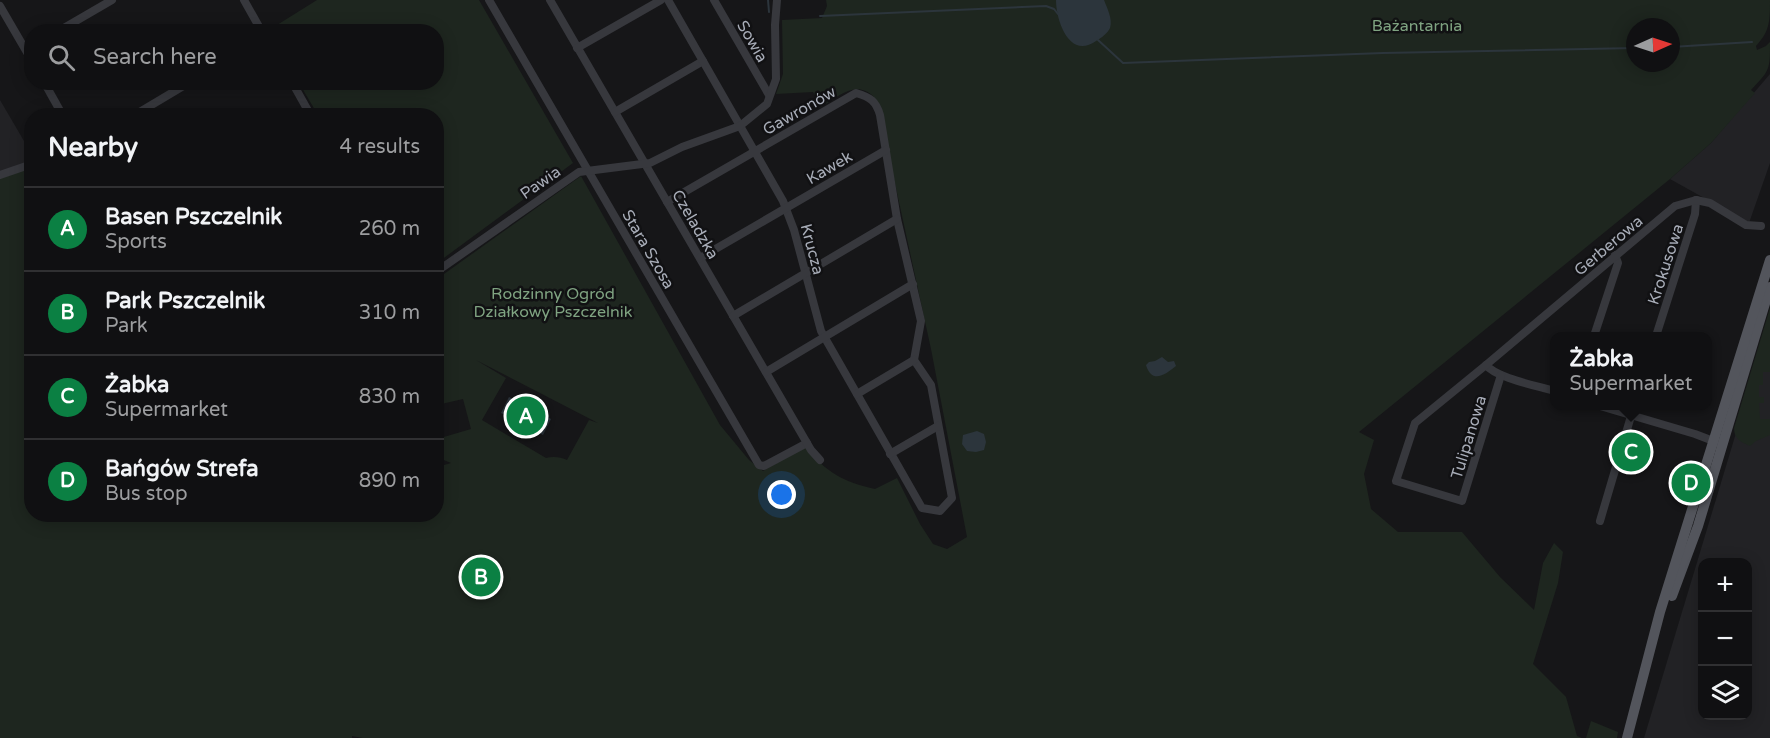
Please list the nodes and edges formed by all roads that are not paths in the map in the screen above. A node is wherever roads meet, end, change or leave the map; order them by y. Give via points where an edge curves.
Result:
1 (112, 0) edge
2 (244, 0) edge
3 (489, 0) edge
4 (550, 0) edge
5 (661, 0) edge
6 (668, 0) edge
7 (714, 0) edge
8 (777, 0) edge
9 (0, 6) edge
10 (71, 24) edge
11 (258, 24) edge
12 (24, 42) edge
13 (577, 48) junction
14 (703, 61) junction
15 (48, 90) edge
16 (177, 90) edge
17 (296, 90) edge
18 (769, 95) junction
19 (59, 108) edge
20 (146, 108) edge
21 (307, 108) edge
22 (615, 112) junction
23 (740, 126) junction
24 (886, 150) junction
25 (754, 151) junction
26 (645, 164) junction
27 (24, 167) edge
28 (587, 170) junction
29 (0, 175) edge
30 (1696, 200) junction
31 (667, 202) junction
32 (787, 208) junction
33 (897, 219) junction
34 (1761, 226) dead end
35 (1615, 255) junction
36 (700, 258) junction
37 (1770, 260) edge
38 (444, 266) edge
39 (805, 272) junction
40 (913, 284) junction
41 (1770, 287) edge
42 (734, 316) junction
43 (1595, 332) edge
44 (1657, 332) edge
45 (824, 337) junction
46 (914, 360) junction
47 (1486, 365) junction
48 (766, 372) junction
49 (1501, 375) junction
50 (1550, 390) edge
51 (857, 394) junction
52 (1616, 410) edge
53 (1632, 410) edge
54 (1631, 415) junction
55 (938, 426) junction
56 (807, 443) junction
57 (1718, 443) junction
58 (890, 454) junction
59 (820, 460) dead end
60 (1600, 520) dead end
61 (1626, 738) edge

1 - 10 street
2 - 11 street
3 - 28 street, Stara Szosa
4 - 13 street, Czeladzka
5 - 13 street
6 - 14 street, Krucza
7 - 18 street, Sowia
8 - 18 street, Sowia via 776,79
9 - 12 street
13 - 22 street, Czeladzka
14 - 22 street
14 - 23 street, Krucza
15 - 19 street
16 - 20 street
17 - 21 street
18 - 23 street, Sowia via 767,104
22 - 26 street, Czeladzka
23 - 25 street, Krucza
23 - 26 street, Pawia
24 - 25 street, Gawronów via 877,106 869,97 856,93
24 - 32 street, Kawek
24 - 33 street
25 - 31 street, Gawronów
25 - 32 street, Krucza
26 - 28 street, Pawia
26 - 31 street, Czeladzka
27 - 29 street
28 - 38 street, Pawia via 575,174
28 - 56 street, Stara Szosa via 759,465
30 - 34 street via 1710,203 1746,225
30 - 35 street, Gerberowa via 1675,206
30 - 44 street, Krokusowa
31 - 36 street, Czeladzka
32 - 36 street, Kawek
32 - 39 street, Krucza
33 - 39 street
33 - 40 street
35 - 43 street via 1618,263
35 - 47 street, Gerberowa
36 - 42 street, Czeladzka
37 - 57 main road
39 - 42 street
39 - 45 street, Krucza
40 - 45 street
40 - 46 street via 921,321
41 - 57 main road
42 - 48 street, Czeladzka
45 - 48 street
45 - 51 street, Krucza
46 - 51 street
46 - 55 street via 931,385
47 - 49 street
47 - 49 street, Tulipanowa via 1415,423 1396,481 1462,501
48 - 56 street, Czeladzka
49 - 50 street
51 - 58 street, Krucza
52 - 54 street
53 - 54 street
54 - 57 street
54 - 60 street
55 - 58 street
55 - 58 street, Krucza via 952,498 940,511 922,508
56 - 59 street, Czeladzka
57 - 61 main road via 1698,526 1648,658

